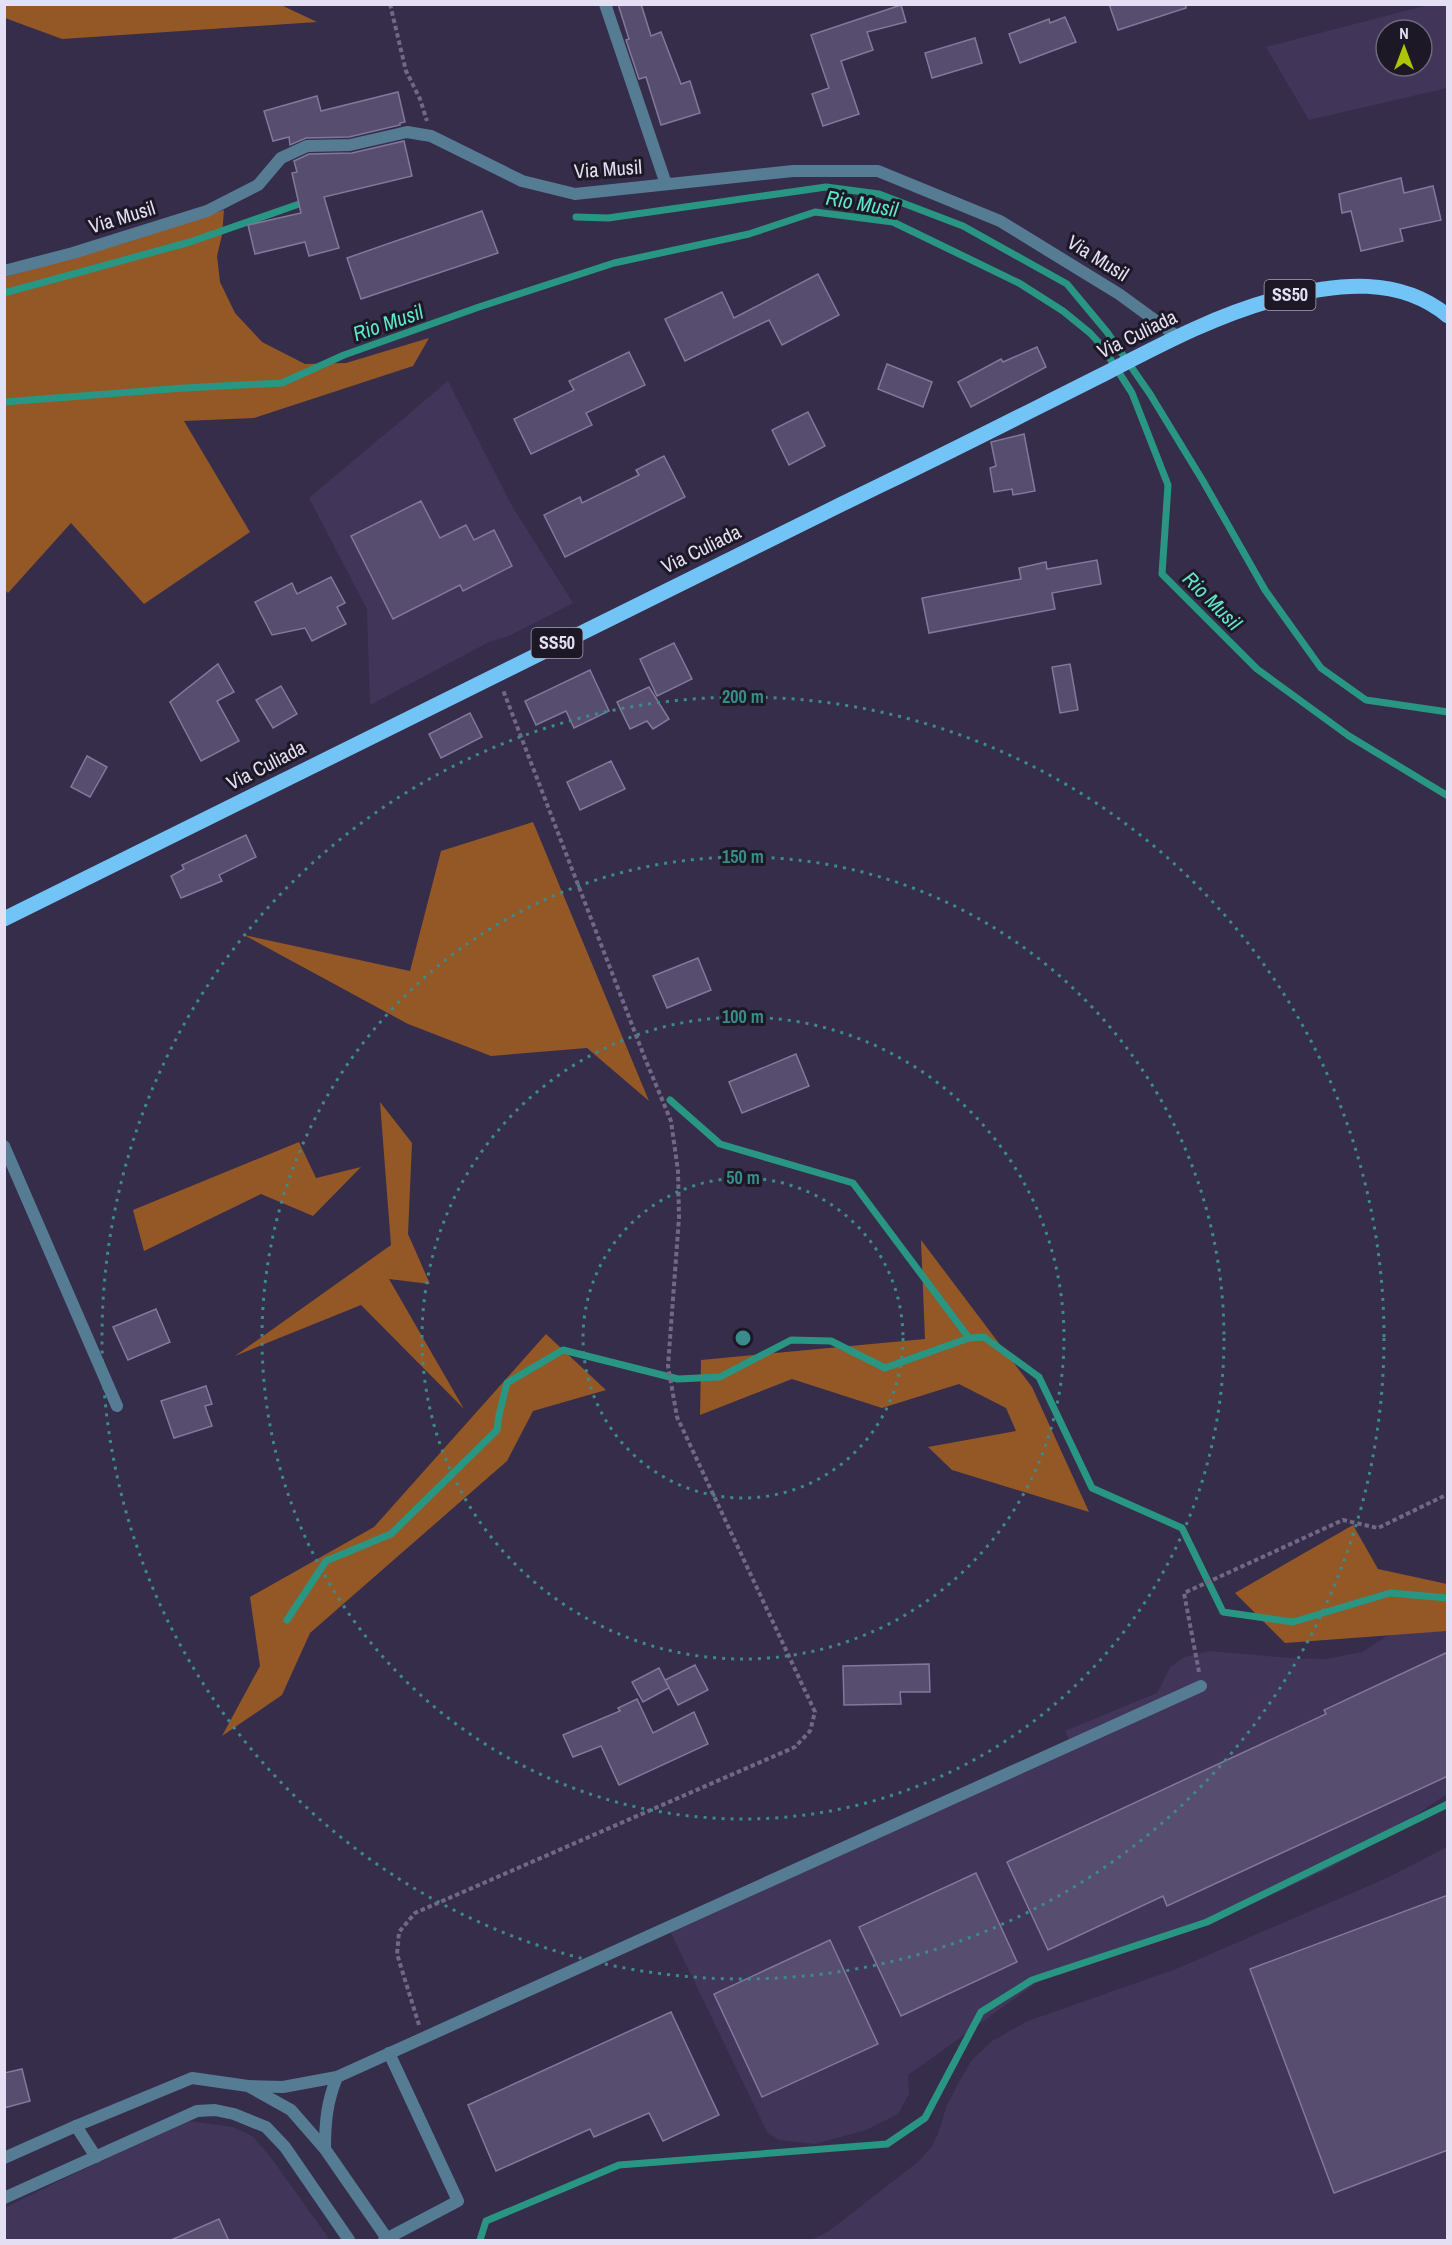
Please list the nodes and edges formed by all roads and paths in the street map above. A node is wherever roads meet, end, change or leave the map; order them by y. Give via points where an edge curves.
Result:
1 (390, 4) edge
2 (605, 4) edge
3 (431, 136) junction
4 (666, 184) junction
5 (4, 271) edge
6 (1440, 305) edge
7 (1448, 316) edge
8 (1178, 337) junction
9 (496, 673) junction
10 (4, 919) edge
11 (4, 1146) edge
12 (117, 1406) dead end
13 (1448, 1494) edge
14 (1202, 1686) joint
15 (422, 2037) junction
16 (389, 2053) junction
17 (337, 2077) junction
18 (248, 2086) junction
19 (76, 2126) junction
20 (325, 2149) junction
21 (96, 2157) junction
22 (4, 2158) edge
23 (4, 2198) edge
24 (386, 2240) edge
25 (349, 2241) edge

1 - 3 path via 406,71 420,99
2 - 4 street
3 - 4 street, Via Musil via 522,181 575,194
3 - 5 street, Via Musil via 407,132 350,145 307,146 281,158 258,185 207,211
4 - 8 street, Via Musil via 793,171 878,171 1000,221 1119,294
6 - 7 main road, Via Culiada / SS50
6 - 8 main road, Via Culiada / SS50 via 1417,295 1350,285 1275,299
8 - 9 main road, Via Culiada / SS50
9 - 10 main road, Via Culiada / SS50
9 - 15 path via 671,1120 679,1218 668,1366 677,1417 815,1712 810,1731 795,1747 415,1913 399,1932 397,1954
11 - 12 street
13 - 14 path via 1378,1528 1343,1520 1184,1593
14 - 15 street
15 - 16 street
16 - 17 street
16 - 24 street via 458,2201
17 - 18 street via 283,2086
17 - 20 street via 325,2119
18 - 19 street via 192,2078
18 - 20 street via 291,2110
19 - 21 street
19 - 22 street
20 - 24 street
21 - 23 street
21 - 25 street via 197,2111 234,2114 266,2127 285,2147

